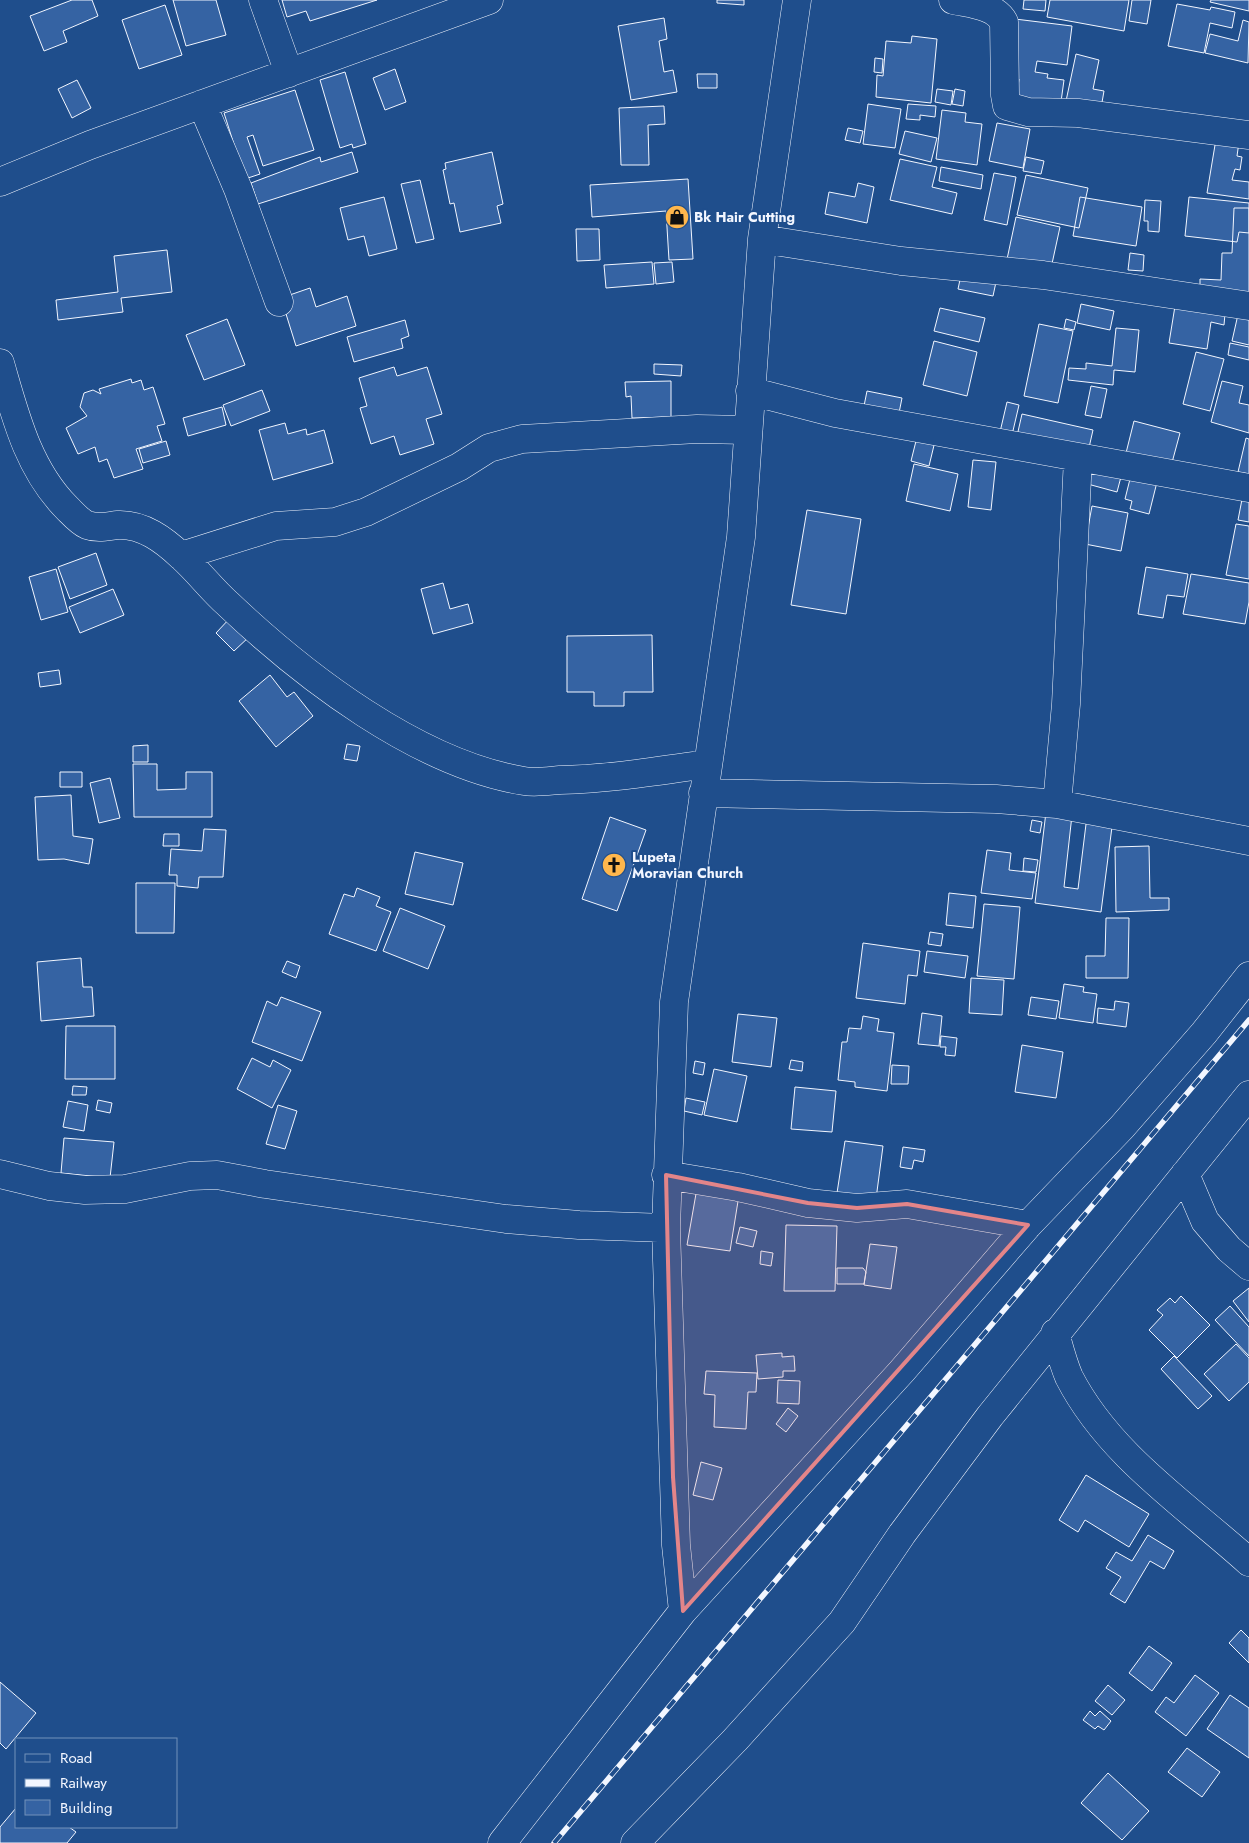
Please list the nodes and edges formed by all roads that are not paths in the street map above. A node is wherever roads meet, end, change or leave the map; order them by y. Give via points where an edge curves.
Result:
1 (263, 0) edge
2 (489, 0) edge
3 (797, 0) edge
4 (953, 0) edge
5 (289, 73) junction
6 (202, 104) junction
7 (1249, 135) edge
8 (0, 182) edge
9 (762, 239) junction
10 (279, 302) dead end
11 (1249, 306) edge
12 (0, 363) edge
13 (750, 391) junction
14 (748, 430) junction
15 (1078, 458) junction
16 (1249, 488) edge
17 (181, 556) junction
18 (707, 764) junction
19 (703, 793) junction
20 (1057, 804) junction
21 (1249, 841) edge
22 (1249, 976) edge
23 (1249, 1095) edge
24 (0, 1174) edge
25 (666, 1174) junction
26 (1185, 1174) junction
27 (1028, 1225) junction
28 (666, 1228) junction
29 (1249, 1266) edge
30 (1055, 1333) junction
31 (1249, 1562) edge
32 (683, 1610) junction
33 (656, 1833) edge
34 (502, 1843) edge
35 (635, 1843) edge

1 - 5 street
2 - 5 street
3 - 9 street
4 - 7 street via 1000,14 1004,22 1007,106 1028,112 1078,113
5 - 6 street
6 - 8 street
6 - 10 street via 238,189
9 - 11 street via 892,260 1042,276
9 - 13 street
12 - 17 street via 28,450 62,503 87,525 136,527 155,535
13 - 14 street
13 - 15 street via 835,413
14 - 17 street via 697,428 522,440 489,448 459,467 366,512 335,522 276,526
14 - 18 street via 741,537
15 - 16 street
15 - 20 street via 1066,704
17 - 18 street via 227,603 285,654 396,732 438,753 525,781 579,780
18 - 19 street
19 - 20 street via 996,799
19 - 25 street via 674,1002
20 - 21 street
22 - 27 street via 1204,1034 1128,1120
23 - 26 street
24 - 28 street via 49,1186 85,1190 217,1175 506,1219
25 - 27 street via 816,1204 857,1208 907,1204
25 - 28 street
26 - 29 street via 1205,1221
26 - 30 street
27 - 32 street via 902,1371
28 - 32 street via 675,1535
30 - 31 street via 1068,1375 1087,1408 1114,1442 1156,1483
30 - 33 street via 902,1534 842,1622
32 - 34 street
33 - 35 street

